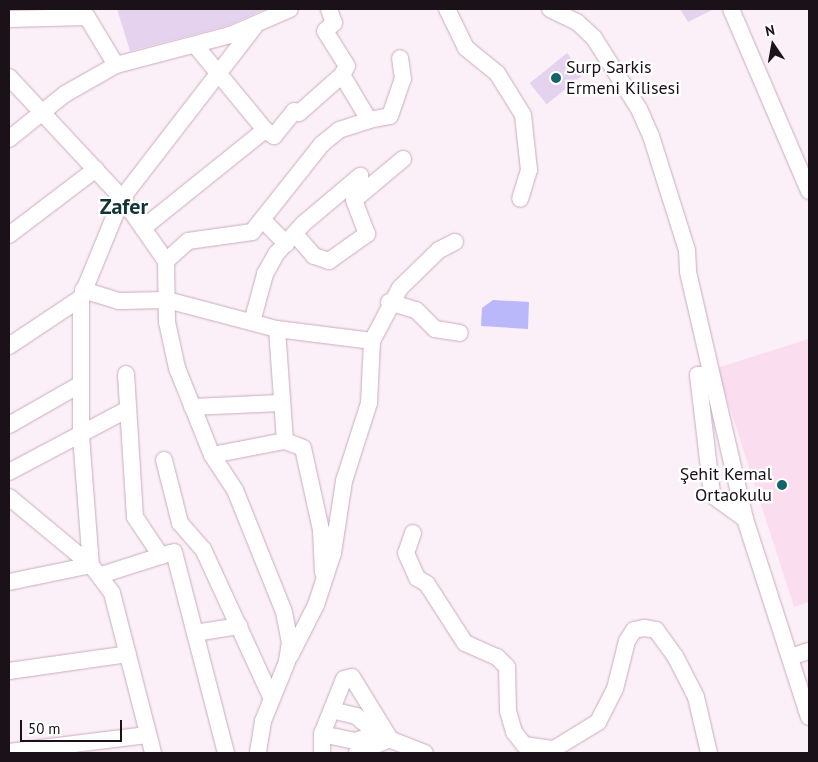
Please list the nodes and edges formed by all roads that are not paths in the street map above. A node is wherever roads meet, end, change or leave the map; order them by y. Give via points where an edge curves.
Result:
1 (290, 9) edge
2 (329, 9) edge
3 (447, 9) edge
4 (550, 9) edge
5 (731, 9) edge
6 (572, 15) edge
7 (9, 19) edge
8 (254, 27) junction
9 (195, 45) junction
10 (400, 58) dead end
11 (116, 65) junction
12 (220, 71) junction
13 (342, 75) junction
14 (9, 77) edge
15 (45, 114) junction
16 (370, 120) junction
17 (265, 130) junction
18 (9, 139) edge
19 (403, 159) dead end
20 (96, 169) junction
21 (360, 176) dead end
22 (809, 191) edge
23 (122, 198) junction
24 (520, 199) dead end
25 (264, 221) junction
26 (143, 228) junction
27 (9, 235) edge
28 (290, 239) junction
29 (455, 242) dead end
30 (166, 262) junction
31 (82, 294) junction
32 (167, 300) junction
33 (389, 302) junction
34 (252, 322) junction
35 (277, 329) junction
36 (460, 333) dead end
37 (372, 341) junction
38 (9, 346) edge
39 (126, 374) dead end
40 (710, 375) junction
41 (81, 384) junction
42 (281, 403) junction
43 (192, 407) junction
44 (128, 408) junction
45 (9, 425) edge
46 (81, 436) junction
47 (285, 441) junction
48 (212, 454) junction
49 (164, 460) dead end
50 (9, 472) edge
51 (9, 497) edge
52 (745, 519) junction
53 (413, 533) dead end
54 (193, 539) junction
55 (167, 554) junction
56 (96, 570) junction
57 (9, 582) edge
58 (321, 588) junction
59 (238, 626) junction
60 (195, 633) junction
61 (809, 651) edge
62 (128, 654) junction
63 (790, 657) junction
64 (287, 662) junction
65 (9, 671) edge
66 (271, 697) junction
67 (332, 710) junction
68 (809, 717) edge
69 (322, 734) junction
70 (147, 735) junction
71 (384, 737) junction
72 (550, 751) edge
73 (9, 752) edge
74 (153, 753) edge
75 (226, 753) edge
76 (258, 753) edge
77 (322, 753) edge
78 (357, 753) edge
79 (425, 753) edge
80 (709, 753) edge

1 - 8 street
2 - 13 street via 334,23 325,31 347,66
3 - 24 street via 466,48 497,73 523,115 529,170
4 - 6 street
5 - 22 street
6 - 40 street via 620,76 651,136 687,250
7 - 11 street via 87,17
8 - 9 street
8 - 12 street
9 - 11 street
9 - 12 street
10 - 16 street via 403,79 390,116
11 - 15 street via 66,94
12 - 17 street
12 - 23 street
13 - 16 street
13 - 17 street via 299,113 294,111 274,136
14 - 15 street
15 - 18 street
15 - 20 street
16 - 25 street via 339,130 322,144 302,164
17 - 26 street
19 - 28 street via 354,200 366,234 329,261 314,256
20 - 23 street
20 - 27 street
21 - 28 street
23 - 26 street
23 - 31 street
25 - 28 street
25 - 30 street via 244,235 188,241
26 - 30 street
28 - 34 street via 265,274
29 - 33 street via 439,250
30 - 32 street
31 - 32 street via 119,301
31 - 38 street
31 - 41 street
32 - 34 street
32 - 43 street via 167,322 177,368
33 - 36 street via 416,310 435,329
33 - 37 street
34 - 35 street
35 - 37 street
35 - 42 street
37 - 58 street via 369,403 344,481 334,553
39 - 44 street
40 - 52 street
40 - 52 street via 698,375 712,495
41 - 45 street
41 - 46 street
42 - 43 street
42 - 47 street
43 - 48 street
44 - 46 street
44 - 55 street via 135,517
46 - 50 street
46 - 56 street
47 - 48 street
47 - 58 street via 303,448 321,530
48 - 64 street via 234,490 277,587 290,642
49 - 54 street via 180,523
51 - 56 street
52 - 63 street
53 - 72 street via 406,553 417,578 427,584 465,643 497,657 507,667 514,732 524,745
54 - 55 street
54 - 59 street via 203,549
55 - 56 street
55 - 60 street
56 - 57 street
56 - 62 street via 112,593
58 - 64 street
59 - 60 street
59 - 66 street
60 - 75 street
61 - 63 street
62 - 65 street
62 - 70 street
63 - 68 street
64 - 66 street
66 - 76 street
67 - 69 street
67 - 71 street via 356,716
67 - 71 street via 344,679 352,677
69 - 71 street via 355,741
69 - 77 street
70 - 73 street
70 - 74 street
71 - 78 street
71 - 79 street
72 - 80 street via 598,722 612,698 627,641 634,630 644,628 656,630 675,656 696,697

